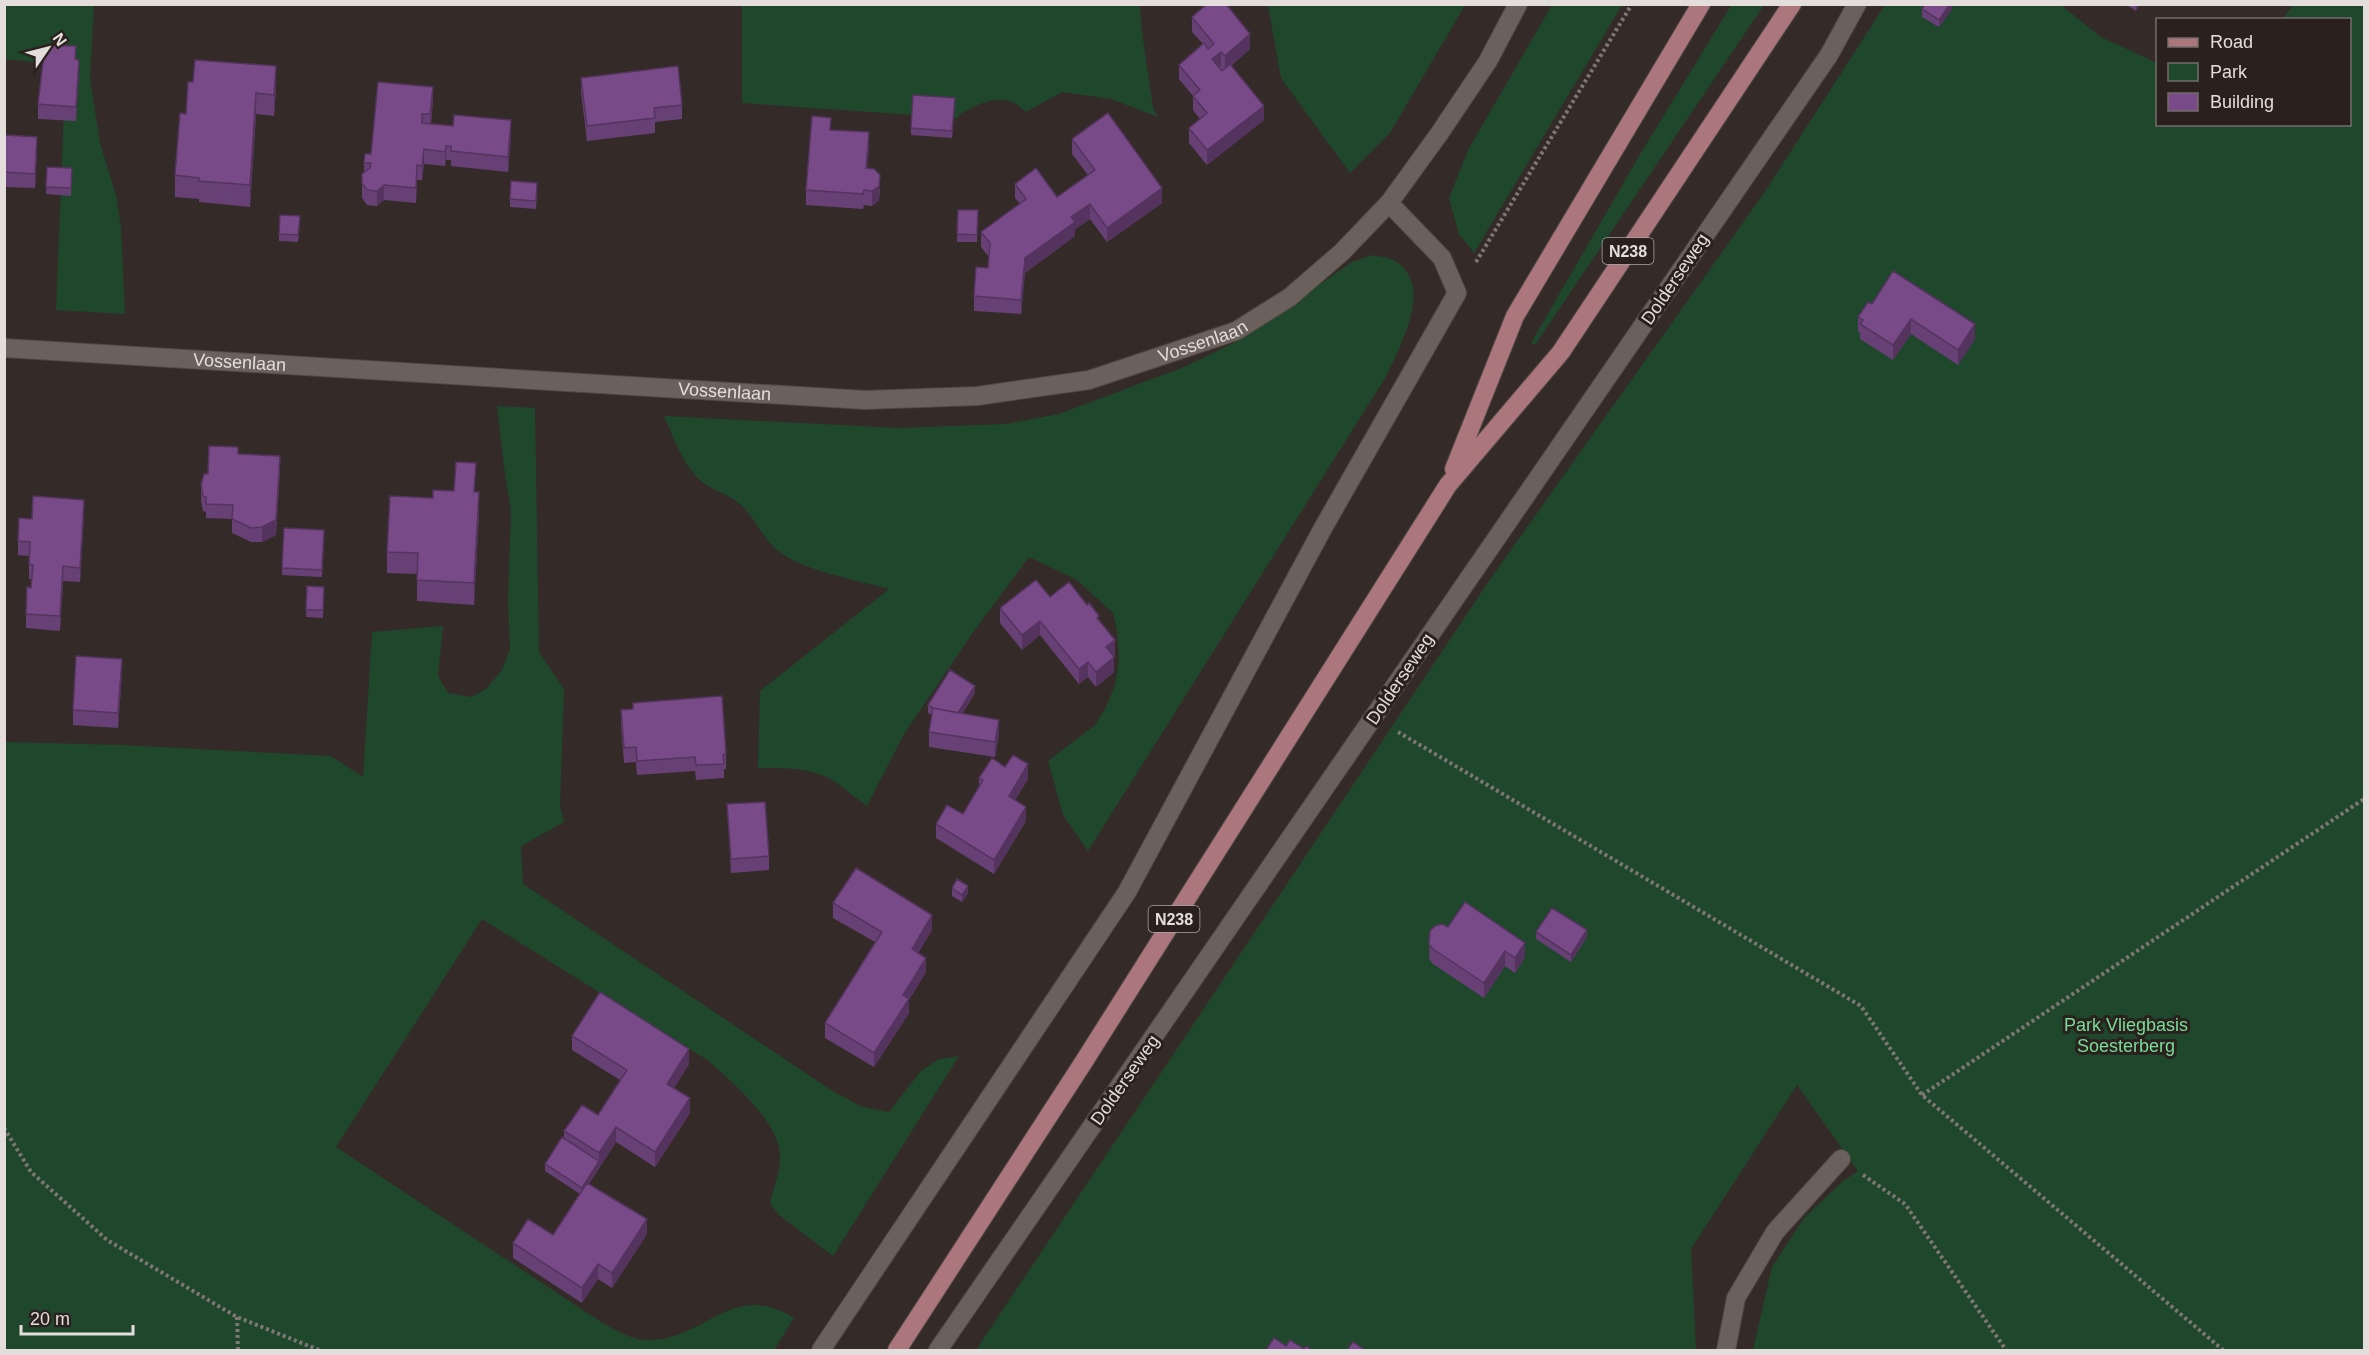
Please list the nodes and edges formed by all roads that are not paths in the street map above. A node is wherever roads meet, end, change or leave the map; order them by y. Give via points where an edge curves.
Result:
1 (1518, 4) edge
2 (1701, 4) edge
3 (1792, 4) edge
4 (1857, 4) edge
5 (1389, 203) junction
6 (4, 348) edge
7 (1448, 484) junction
8 (1841, 1159) road end
9 (821, 1350) edge
10 (897, 1350) edge
11 (938, 1350) edge
12 (1726, 1350) edge

1 - 5 street via 1488,61
2 - 7 main road, N238 via 1515,316
3 - 7 main road, N238 via 1561,352
4 - 11 street, Dolderseweg via 1829,55
5 - 6 street, Vossenlaan via 1342,252 1290,297 1236,331 1089,380 977,396 864,400
5 - 9 street via 1442,258 1456,293 1317,538 1127,892
7 - 10 main road, N238
8 - 12 street via 1775,1232 1736,1298

